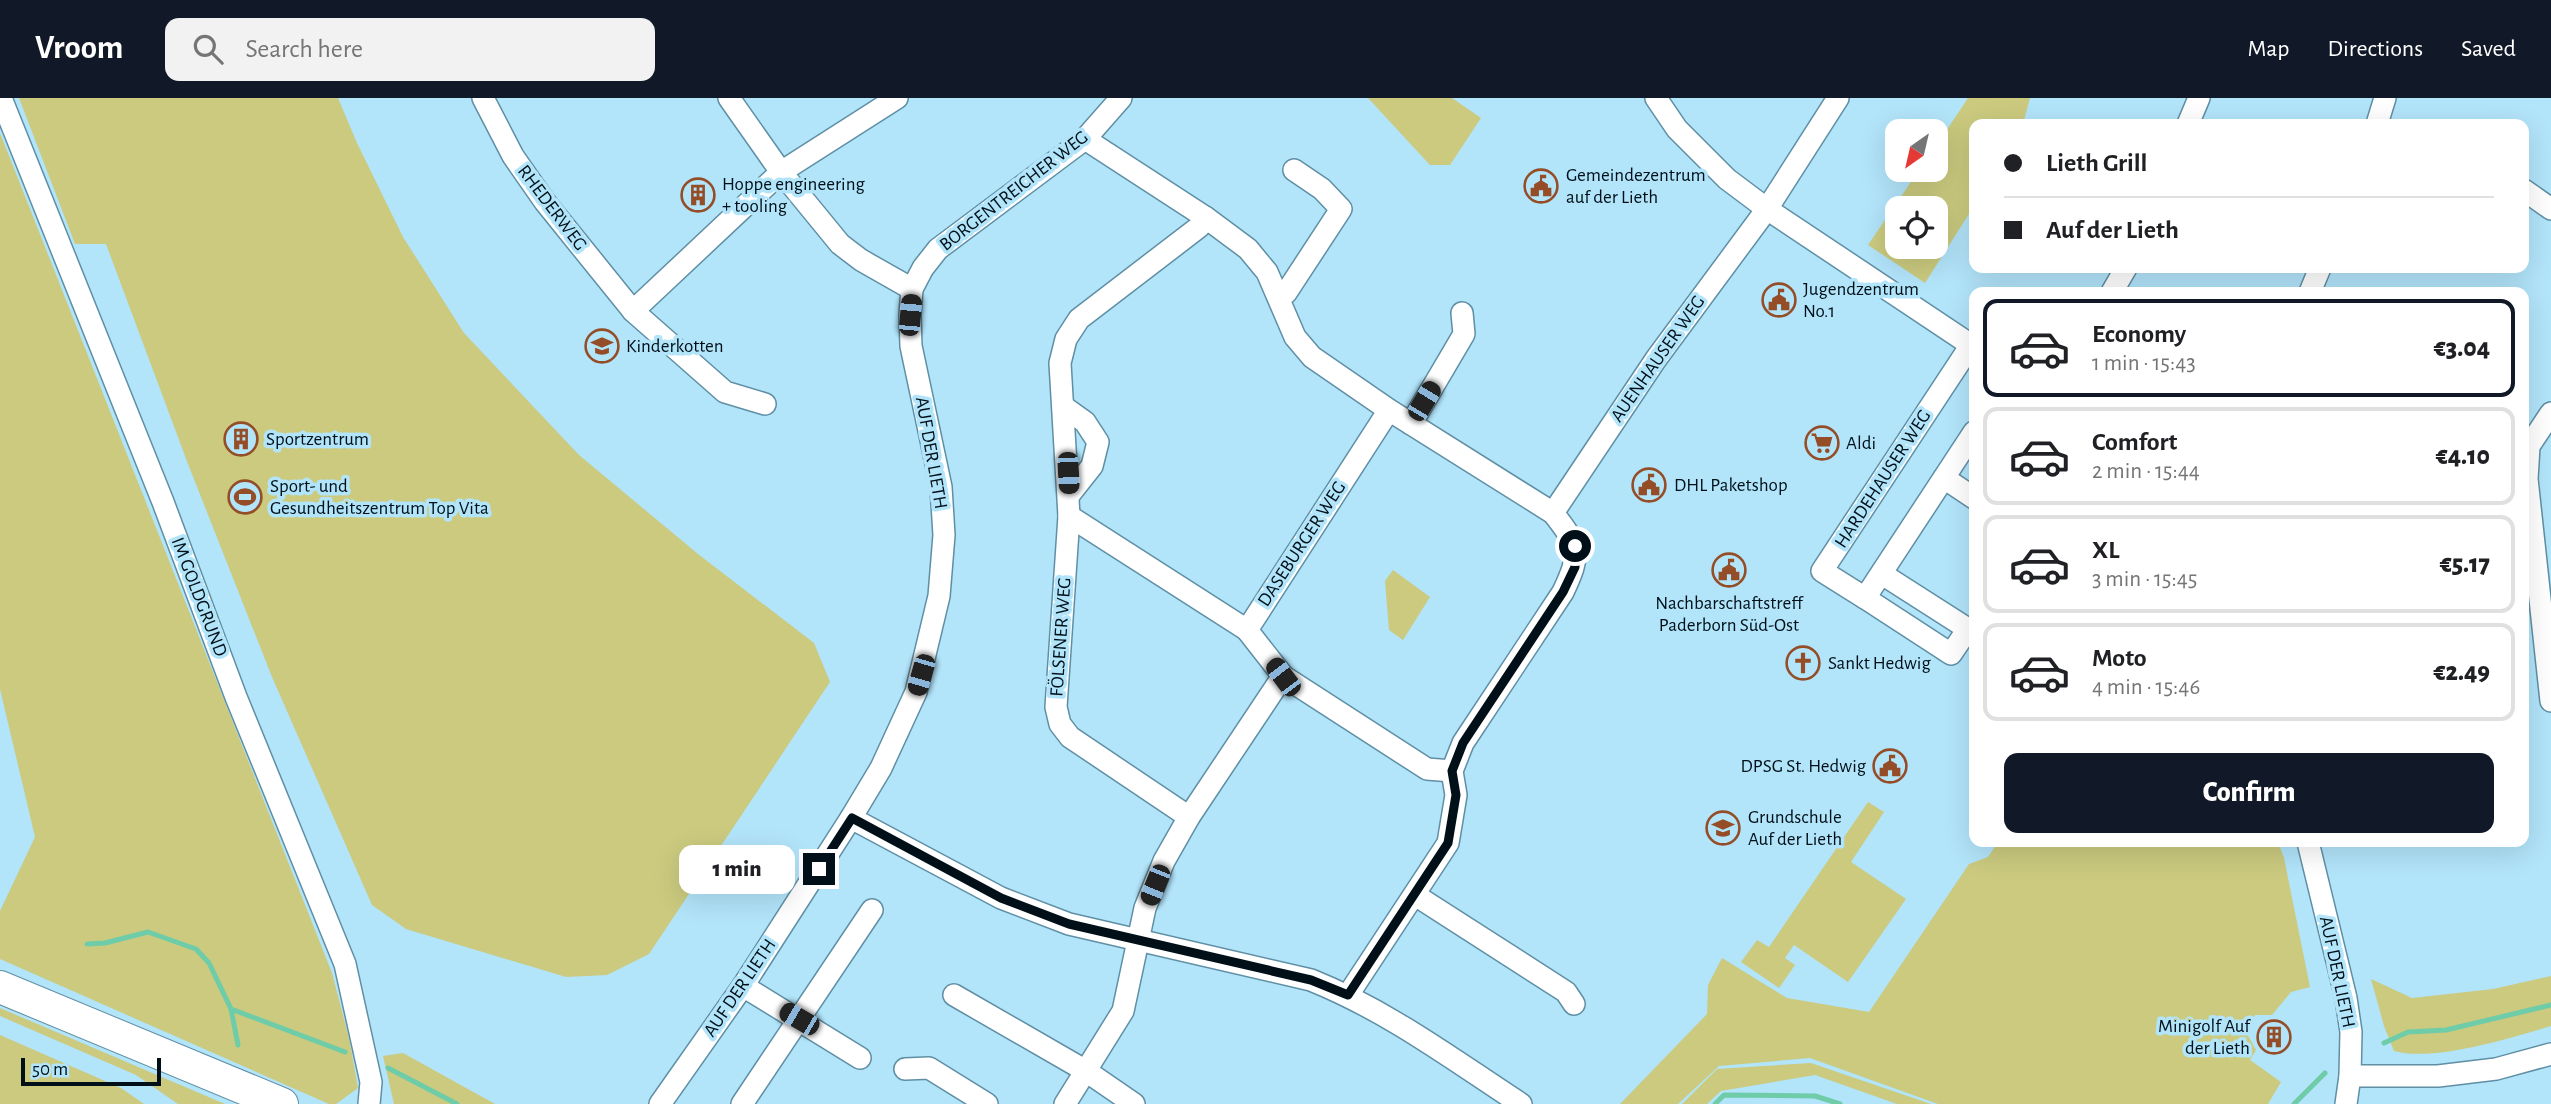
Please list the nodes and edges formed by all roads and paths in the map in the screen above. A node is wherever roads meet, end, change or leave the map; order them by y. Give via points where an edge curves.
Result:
1 (1, 98) edge
2 (483, 98) edge
3 (729, 98) edge
4 (897, 98) edge
5 (1121, 98) edge
6 (1656, 98) edge
7 (1838, 98) edge
8 (2199, 98) edge
9 (2385, 98) edge
10 (2190, 119) edge
11 (2379, 119) edge
12 (1084, 139) junction
13 (1294, 170) dead end
14 (781, 172) junction
15 (2529, 194) edge
16 (1767, 209) junction
17 (2551, 209) edge
18 (1205, 217) junction
19 (912, 289) junction
20 (1278, 296) junction
21 (633, 310) junction
22 (1462, 313) dead end
23 (1969, 344) edge
24 (1969, 350) edge
25 (765, 404) dead end
26 (1064, 407) junction
27 (1389, 410) junction
28 (2551, 412) edge
29 (1411, 424) junction
30 (1969, 440) edge
31 (2529, 446) edge
32 (1944, 478) junction
33 (1969, 495) edge
34 (2529, 498) edge
35 (1069, 506) junction
36 (1553, 513) junction
37 (1882, 574) junction
38 (1864, 598) junction
39 (1247, 630) junction
40 (1283, 677) junction
41 (2551, 701) edge
42 (1452, 771) junction
43 (1189, 817) junction
44 (852, 818) junction
45 (2309, 847) edge
46 (1415, 895) junction
47 (872, 910) dead end
48 (1136, 941) junction
49 (744, 986) junction
50 (0, 987) edge
51 (954, 995) dead end
52 (1348, 995) junction
53 (1574, 1004) dead end
54 (799, 1019) junction
55 (2551, 1054) edge
56 (860, 1058) dead end
57 (905, 1069) dead end
58 (1086, 1071) junction
59 (2350, 1076) junction
60 (282, 1104) edge
61 (369, 1104) edge
62 (660, 1104) edge
63 (742, 1104) edge
64 (987, 1104) edge
65 (1065, 1104) edge
66 (1134, 1104) edge
67 (1521, 1104) edge
68 (2346, 1104) edge

1 - 61 street, IM GOLDGRUND via 345,964 371,1082
2 - 21 street, RHEDERWEG via 513,156 545,202
3 - 14 street
4 - 14 street
5 - 12 street, BORGENTREICHER WEG
6 - 16 street via 1677,129 1727,179
7 - 16 street, AUENHAUSER WEG
8 - 10 street
9 - 11 street
12 - 18 street
12 - 19 street, BORGENTREICHER WEG via 938,249
13 - 20 street via 1341,209 1286,293
14 - 19 street via 840,244
14 - 21 street
15 - 17 street
16 - 23 street
16 - 36 street, AUENHAUSER WEG via 1656,359
18 - 20 street via 1248,249 1267,272
18 - 26 street, FÖLSENER WEG via 1199,227 1079,319 1066,339 1060,363
19 - 44 street, AUF DER LIETH via 911,346 941,487 944,535 939,596 916,692
20 - 27 street via 1295,337 1312,357
21 - 25 street, RHEDERWEG via 725,391
22 - 29 street via 1464,334
24 - 38 street, HARDEHAUSER WEG via 1822,571
26 - 35 street, FÖLSENER WEG
26 - 35 street via 1085,422 1098,442 1092,466
27 - 29 street
27 - 39 street, DASEBURGER WEG
28 - 31 street
29 - 36 street
30 - 32 street
32 - 33 street
32 - 37 street
34 - 41 street
35 - 39 street
35 - 43 street, FÖLSENER WEG via 1056,707 1060,724 1070,737
36 - 42 street via 1575,546 1575,567 1463,743
37 - 38 street
37 - 38 street, HARDEHAUSER WEG via 1968,629 1951,654
39 - 40 street
40 - 42 street via 1427,769
40 - 43 street
42 - 46 street via 1456,795 1448,843
43 - 48 street via 1164,861
44 - 48 street via 1001,898 1069,924
44 - 49 street, AUF DER LIETH
45 - 59 street, AUF DER LIETH via 2346,998
46 - 52 street
46 - 53 street via 1566,992
47 - 54 street
48 - 52 street via 1311,980
48 - 58 street via 1123,1012
49 - 54 street
49 - 62 street, AUF DER LIETH
50 - 60 main road
51 - 58 street
52 - 67 street via 1412,1030
54 - 56 street
54 - 63 street
55 - 59 street via 2496,1069 2438,1076
57 - 64 street via 929,1068
58 - 65 street
58 - 66 street
59 - 68 street, AUF DER LIETH

